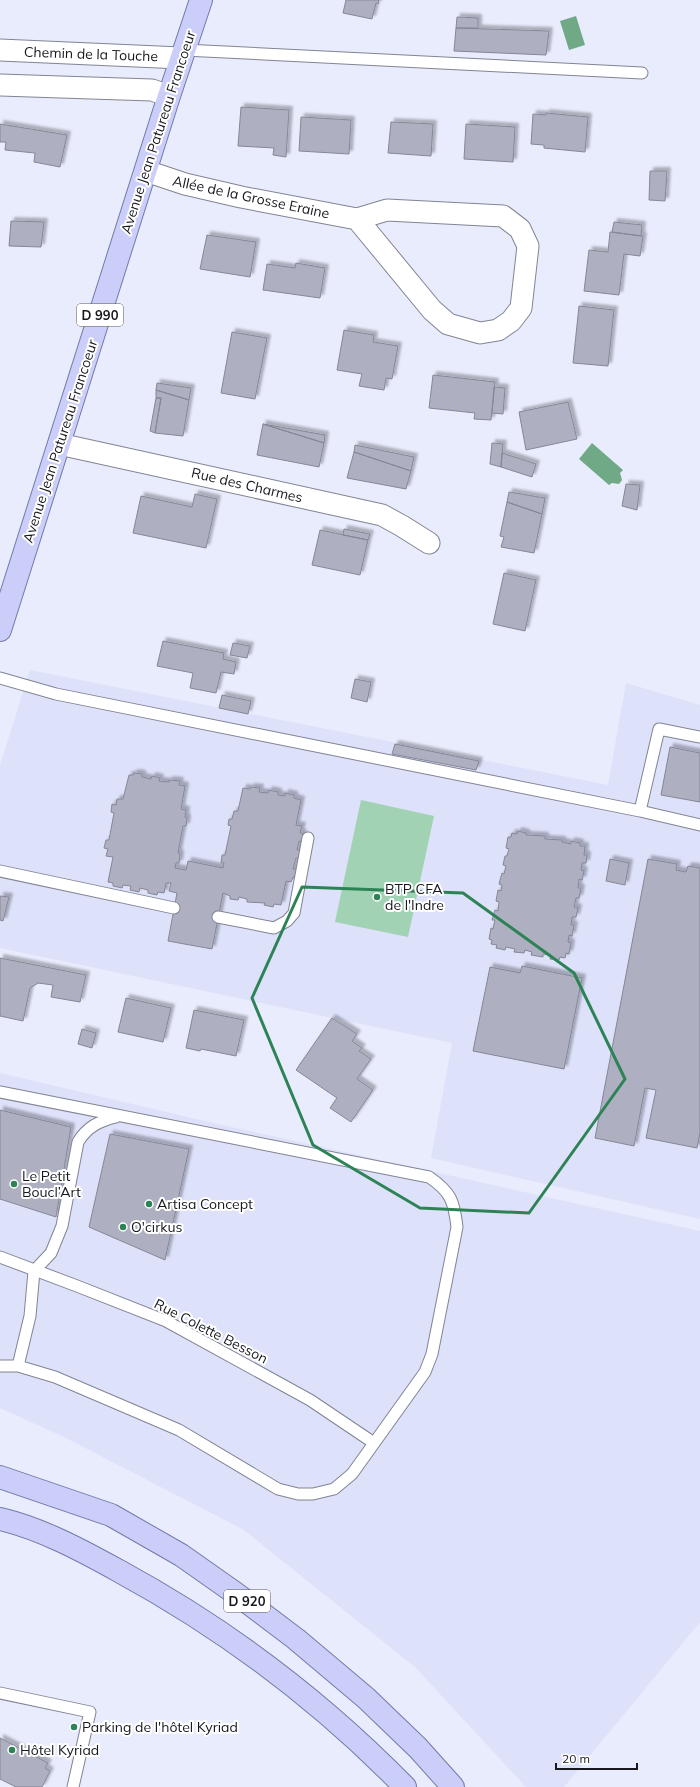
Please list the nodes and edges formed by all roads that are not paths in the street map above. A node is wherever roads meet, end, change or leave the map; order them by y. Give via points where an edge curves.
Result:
1 (201, 0) edge
2 (0, 50) edge
3 (183, 54) junction
4 (642, 73) dead end
5 (0, 85) edge
6 (169, 96) junction
7 (146, 172) junction
8 (357, 219) junction
9 (59, 444) junction
10 (429, 543) dead end
11 (0, 630) edge
12 (0, 678) edge
13 (700, 737) edge
14 (640, 812) junction
15 (700, 825) edge
16 (308, 838) dead end
17 (0, 871) edge
18 (174, 908) dead end
19 (218, 917) dead end
20 (0, 1092) edge
21 (118, 1116) junction
22 (0, 1258) edge
23 (34, 1270) junction
24 (0, 1366) edge
25 (18, 1366) junction
26 (374, 1443) junction
27 (0, 1477) edge
28 (0, 1519) edge
29 (0, 1692) edge
30 (73, 1787) edge
31 (405, 1787) edge
32 (453, 1787) edge

1 - 3 main road, Avenue Jean Patureau Francoeur / D 990
2 - 3 street, Chemin de la Touche
3 - 4 lane
3 - 6 main road, Avenue Jean Patureau Francoeur / D 990
5 - 6 street via 152,90
6 - 7 main road, Avenue Jean Patureau Francoeur / D 990
7 - 8 street, Allée de la Grosse Eraine via 241,197
7 - 9 main road, Avenue Jean Patureau Francoeur / D 990
8 - 8 street, Allée de la Grosse Eraine via 432,310 448,324 480,333 498,330 511,321 521,308 528,246 520,229 503,216 387,210
9 - 10 street, Rue des Charmes via 382,515
9 - 11 main road, Avenue Jean Patureau Francoeur / D 990
12 - 14 lane via 56,694
13 - 14 lane via 659,729
14 - 15 lane
16 - 19 lane via 294,912 287,921 274,928
17 - 18 lane
20 - 21 lane
21 - 23 lane via 102,1120 84,1133 78,1142 62,1226 51,1253
21 - 26 lane via 429,1177 444,1188 455,1206 457,1227 432,1354 425,1372
22 - 23 lane, Rue Colette Besson
23 - 25 lane via 30,1316
23 - 26 lane, Rue Colette Besson via 166,1321 310,1400
24 - 25 lane
25 - 26 lane via 55,1377 179,1430 278,1489 298,1494 313,1494 334,1489 352,1474
27 - 32 main road, D 920 via 111,1515 193,1564 296,1638 418,1748
28 - 31 main road, D 920 via 15,1522 70,1544 207,1623 268,1666 310,1700
29 - 30 lane via 90,1712

